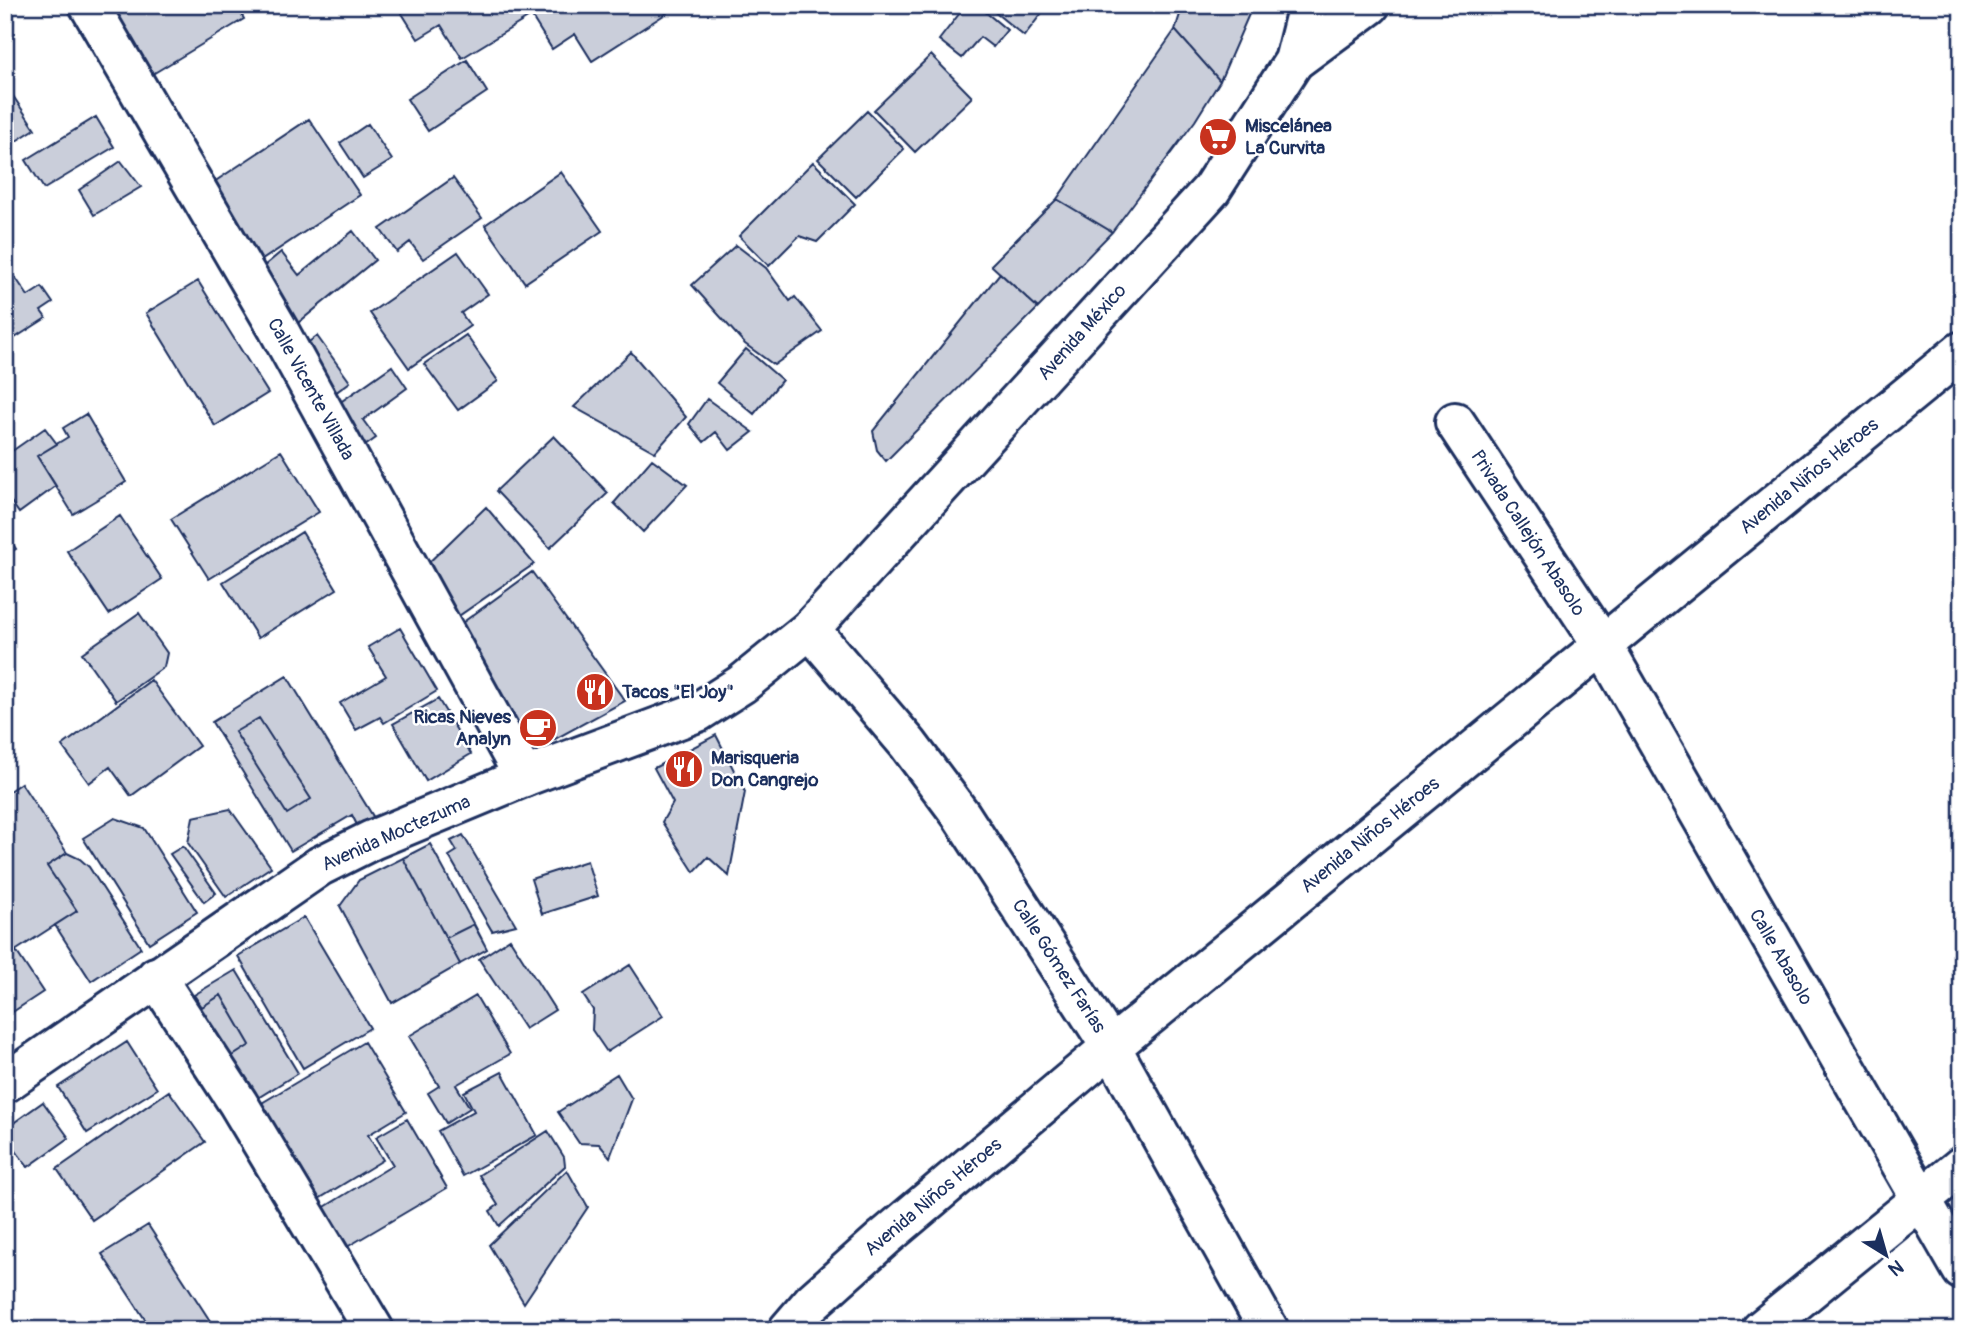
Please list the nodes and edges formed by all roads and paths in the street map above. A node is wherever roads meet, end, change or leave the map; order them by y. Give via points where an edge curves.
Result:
1 (89, 5) edge
2 (1308, 5) edge
3 (1370, 5) edge
4 (1294, 61) junction
5 (1962, 351) edge
6 (1455, 422) dead end
7 (810, 629) junction
8 (1601, 644) junction
9 (524, 777) junction
10 (156, 977) junction
11 (1111, 1047) junction
12 (5, 1083) edge
13 (1962, 1166) edge
14 (1921, 1199) junction
15 (1962, 1270) edge
16 (374, 1330) edge
17 (788, 1330) edge
18 (1269, 1330) edge
19 (1761, 1330) edge

1 - 9 street, Calle Vicente Villada via 278,329
2 - 4 street, Avenida México
3 - 4 street
4 - 7 street, Avenida México via 1212,190
5 - 8 street, Avenida Niños Héroes
6 - 8 street, Privada Callejón Abasolo
7 - 9 street, Avenida Moctezuma via 742,684 698,712
7 - 11 street, Calle Gómez Farías via 908,744 961,815
8 - 11 street, Avenida Niños Héroes
8 - 14 street, Calle Abasolo
9 - 10 street, Avenida Moctezuma via 320,866
10 - 12 street, Avenida Moctezuma
10 - 16 street via 238,1103
11 - 17 street, Avenida Niños Héroes via 884,1238 812,1302
11 - 18 street, Calle Gómez Farías
13 - 14 street
14 - 15 street, Calle Abasolo
14 - 19 street

